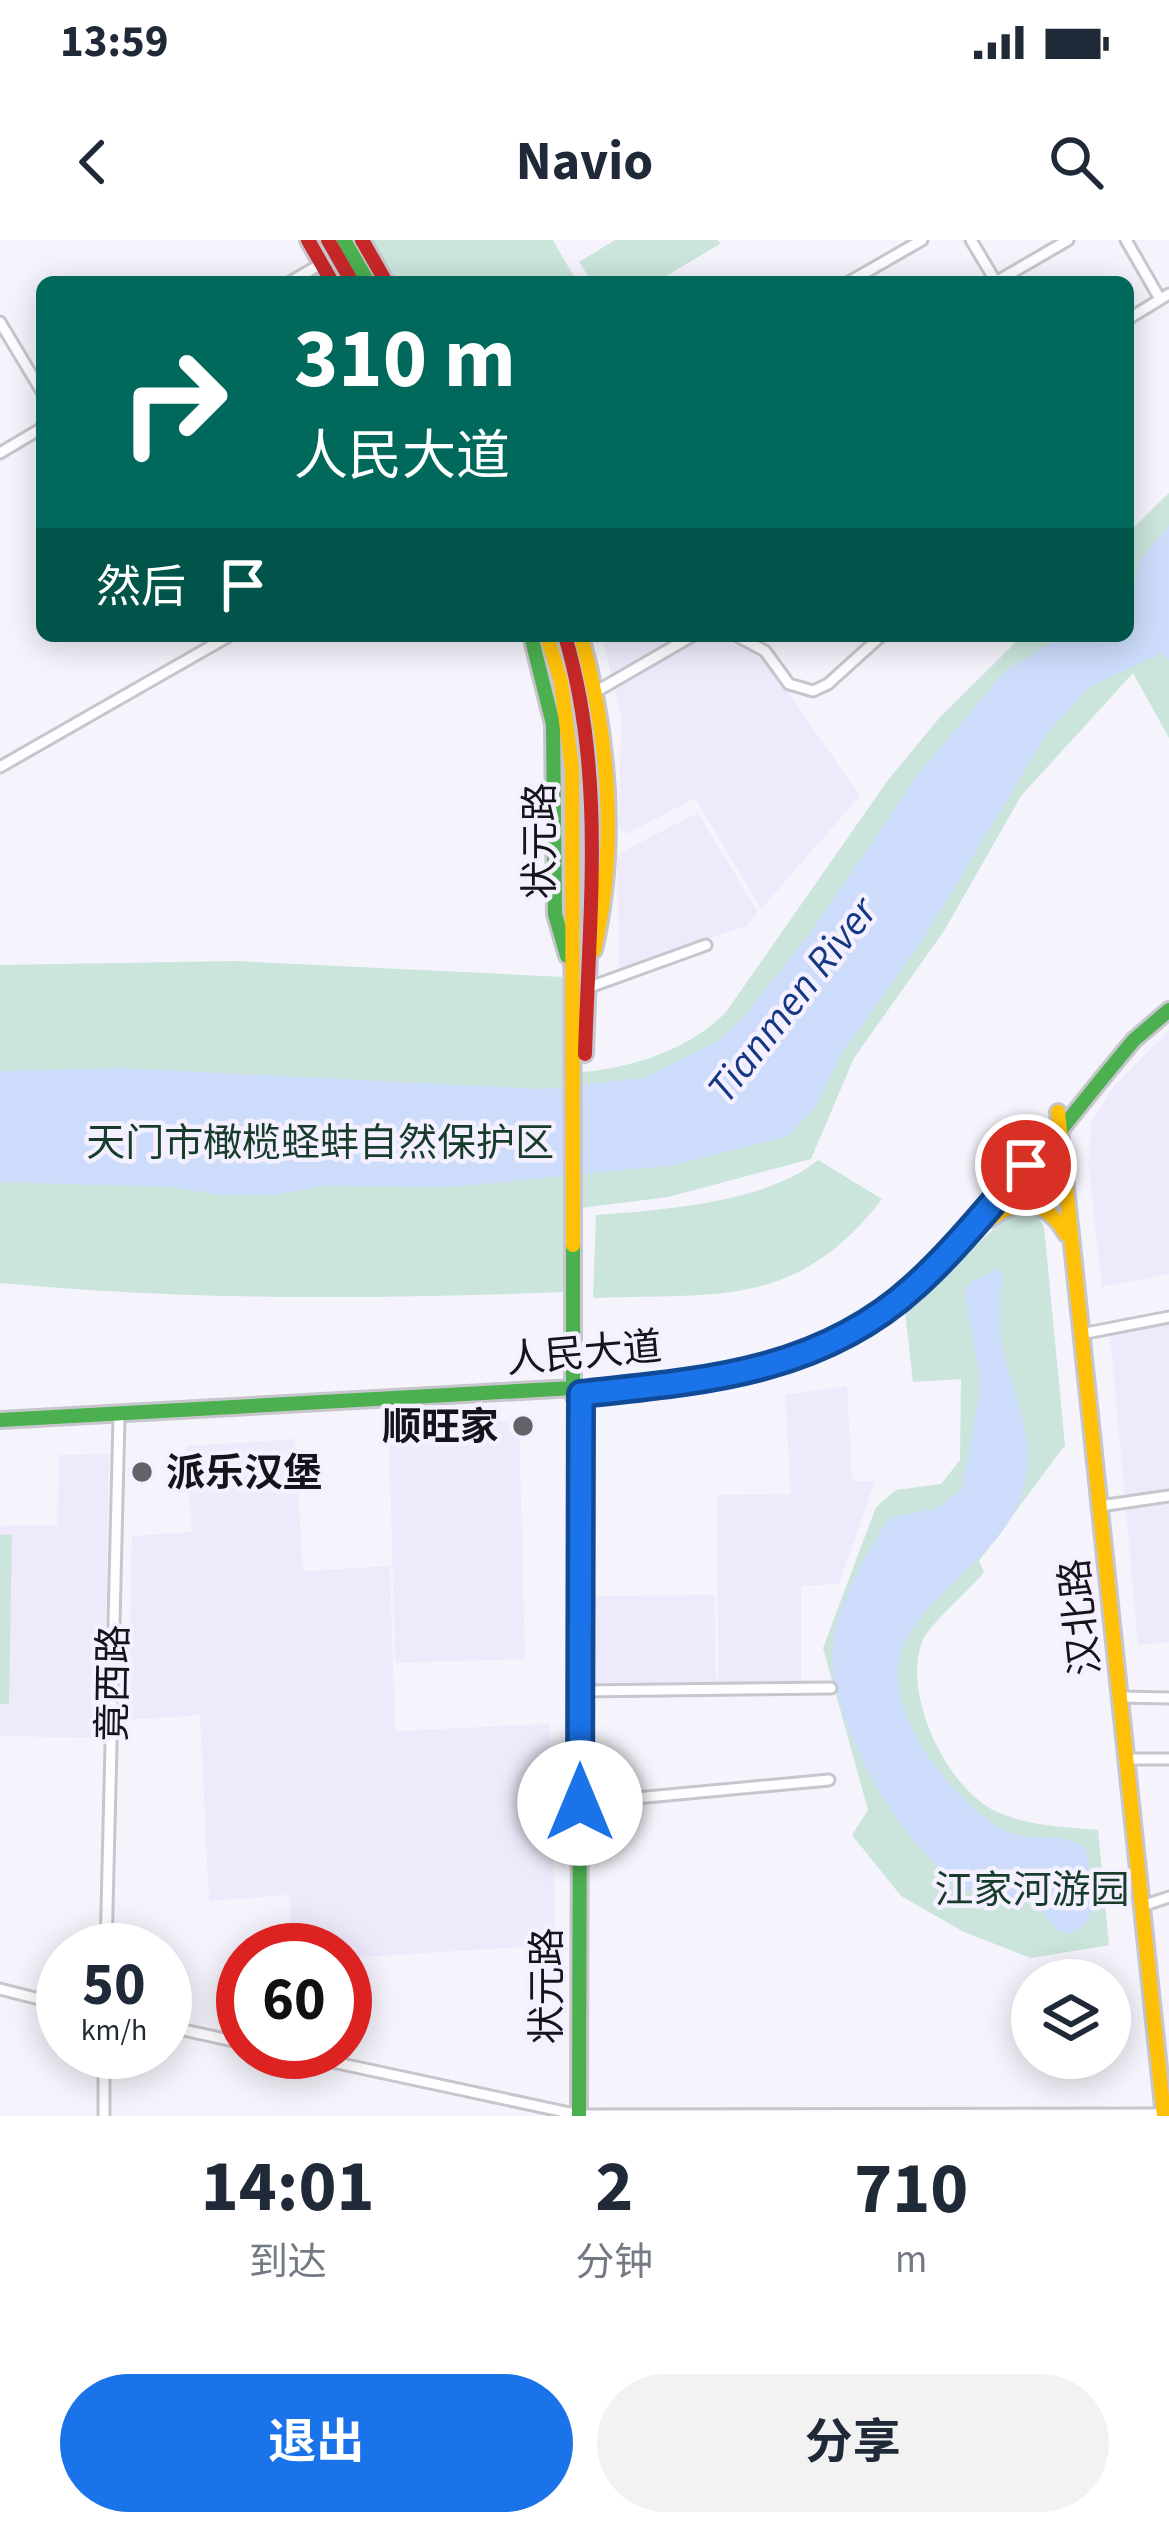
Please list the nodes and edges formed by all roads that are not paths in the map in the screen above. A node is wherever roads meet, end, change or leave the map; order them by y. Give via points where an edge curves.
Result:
1 (308, 240) edge
2 (328, 240) edge
3 (922, 240) edge
4 (971, 240) edge
5 (1068, 240) edge
6 (1126, 240) edge
7 (348, 246) edge
8 (321, 264) junction
9 (300, 276) edge
10 (328, 276) edge
11 (351, 276) edge
12 (365, 276) edge
13 (380, 276) edge
14 (859, 276) edge
15 (993, 276) edge
16 (1002, 276) edge
17 (1165, 296) edge
18 (1134, 315) edge
19 (0, 322) edge
20 (36, 382) edge
21 (36, 431) edge
22 (0, 452) edge
23 (219, 642) edge
24 (532, 642) edge
25 (548, 642) edge
26 (567, 642) edge
27 (583, 642) edge
28 (682, 642) edge
29 (749, 642) edge
30 (875, 642) edge
31 (597, 691) junction
32 (0, 767) edge
33 (706, 945) dead end
34 (582, 977) junction
35 (1169, 998) edge
36 (1169, 1010) edge
37 (1059, 1119) junction
38 (1070, 1243) junction
39 (932, 1270) junction
40 (1169, 1317) edge
41 (1082, 1334) junction
42 (578, 1391) junction
43 (118, 1420) junction
44 (0, 1424) edge
45 (1169, 1496) edge
46 (1100, 1506) junction
47 (831, 1688) dead end
48 (580, 1690) junction
49 (1120, 1696) junction
50 (1169, 1697) edge
51 (1127, 1759) junction
52 (1169, 1760) edge
53 (829, 1780) dead end
54 (576, 1803) junction
55 (1169, 1897) edge
56 (1142, 1906) junction
57 (107, 1923) edge
58 (0, 1989) edge
59 (36, 1998) edge
60 (372, 2071) edge
61 (104, 2079) edge
62 (575, 2115) edge
63 (1164, 2115) edge
64 (104, 2116) edge

1 - 8 main road
2 - 7 main road
3 - 14 street
4 - 15 street
5 - 16 street
6 - 17 street
7 - 8 street
7 - 11 main road
7 - 12 main road
7 - 13 main road
8 - 9 street
8 - 10 main road
17 - 18 street
19 - 20 street
21 - 22 street
23 - 32 street
24 - 34 main road via 555,744 554,914
25 - 34 main road, 状元路 via 570,737
26 - 34 main road, 状元路 via 589,768
27 - 31 main road
28 - 31 street
29 - 30 street via 766,651 789,684 813,692
31 - 34 main road via 603,908
33 - 34 street
34 - 42 main road, 状元路
35 - 37 main road, 人民大道 via 1129,1029
36 - 37 main road, 人民大道
37 - 38 main road, 汉北路
37 - 39 main road, 人民大道
37 - 42 main road, 人民大道 via 912,1277 845,1330 753,1367
38 - 39 main road via 1044,1205 1023,1200
38 - 41 main road, 汉北路
39 - 42 main road, 人民大道 via 871,1320 804,1357 724,1377
40 - 41 street
41 - 46 main road, 汉北路
42 - 43 main road, 人民大道
42 - 48 main road, 状元路
42 - 54 main road, 状元路
43 - 44 main road, 人民大道
43 - 57 street, 竟西路
45 - 46 street
46 - 49 main road, 汉北路
47 - 48 street
48 - 54 main road, 状元路
49 - 50 street
49 - 51 main road, 汉北路
51 - 52 street
51 - 56 main road, 汉北路
53 - 54 street
54 - 62 main road, 状元路
55 - 56 street
56 - 63 main road, 汉北路
58 - 59 street
60 - 62 street
61 - 64 street
62 - 63 street

